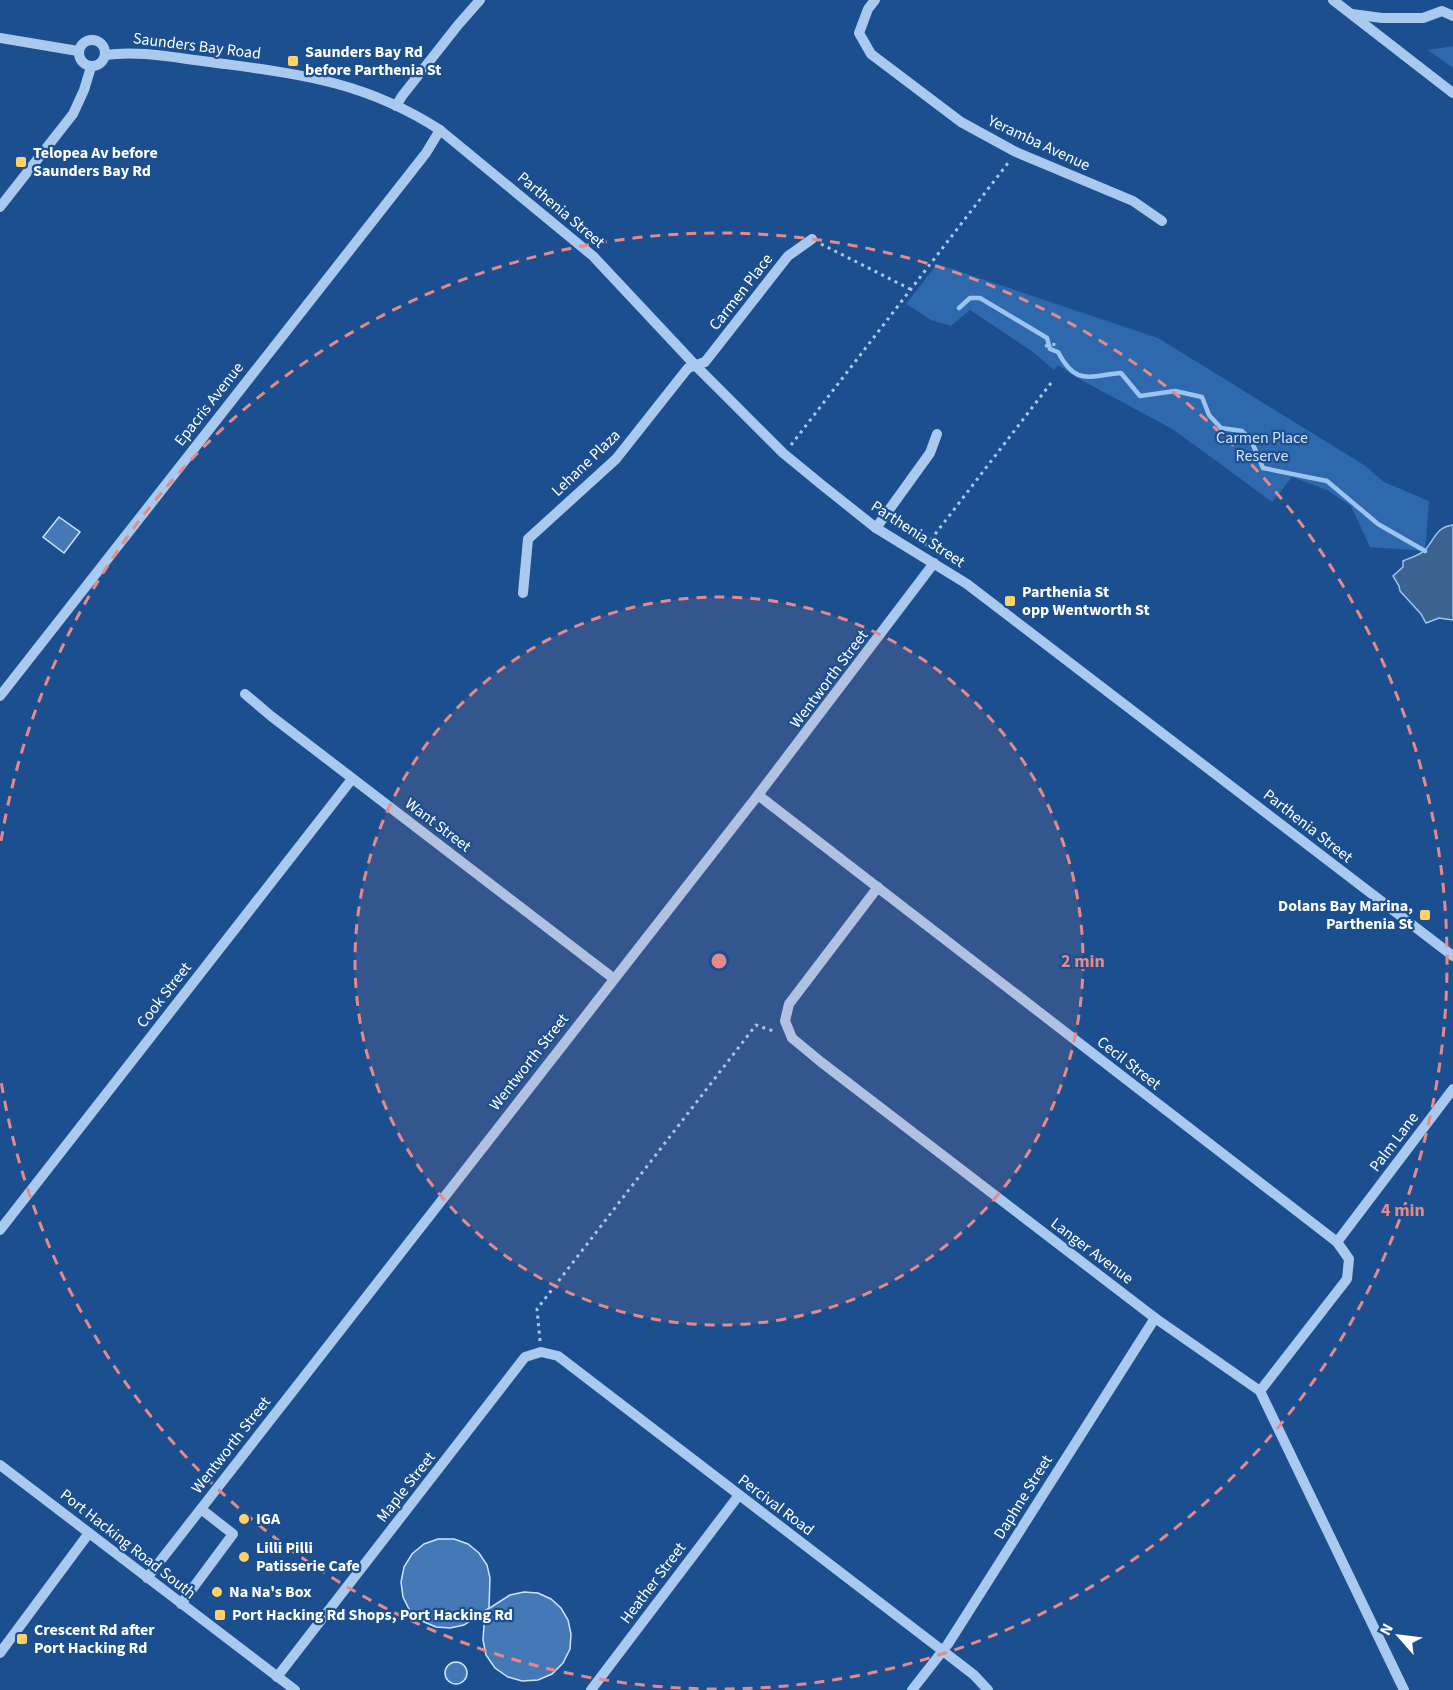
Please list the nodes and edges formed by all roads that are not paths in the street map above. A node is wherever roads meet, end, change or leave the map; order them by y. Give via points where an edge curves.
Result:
1 (480, 0) edge
2 (875, 0) edge
3 (1333, 0) edge
4 (1352, 14) junction
5 (1453, 16) edge
6 (0, 38) edge
7 (78, 51) junction
8 (105, 55) junction
9 (91, 67) junction
10 (1453, 93) edge
11 (396, 106) junction
12 (440, 130) junction
13 (0, 207) edge
14 (1162, 221) dead end
15 (812, 239) road end
16 (696, 366) junction
17 (937, 434) dead end
18 (876, 528) junction
19 (934, 563) junction
20 (523, 593) dead end
21 (245, 694) dead end
22 (0, 696) edge
23 (352, 779) junction
24 (758, 795) junction
25 (878, 887) junction
26 (1453, 956) edge
27 (613, 978) junction
28 (1453, 1089) edge
29 (0, 1230) edge
30 (1336, 1242) junction
31 (1155, 1318) junction
32 (541, 1352) joint
33 (1260, 1391) junction
34 (0, 1465) edge
35 (739, 1495) junction
36 (201, 1509) junction
37 (89, 1533) junction
38 (147, 1578) junction
39 (181, 1604) junction
40 (943, 1651) junction
41 (0, 1653) edge
42 (278, 1677) junction
43 (295, 1690) edge
44 (591, 1690) edge
45 (912, 1690) edge
46 (988, 1690) edge
47 (1404, 1690) edge

1 - 11 street
2 - 14 street, Yeramba Avenue via 860,33 871,54 961,122 1016,152 1133,201
3 - 4 street
4 - 5 street via 1423,18 1442,11
4 - 10 street
6 - 7 street
7 - 8 street via 82,43 96,40
7 - 9 street via 80,60
8 - 9 street via 102,62
8 - 11 street, Saunders Bay Road via 171,57 281,71 351,87
9 - 13 street via 73,114
11 - 12 street, Parthenia Street
12 - 16 street, Parthenia Street via 593,256
12 - 22 street, Epacris Avenue via 426,153
15 - 16 street, Carmen Place via 788,256 705,362
16 - 18 street, Parthenia Street via 783,453
16 - 20 street, Lehane Plaza via 688,368 616,459 528,539
17 - 18 street via 930,453
18 - 19 street, Parthenia Street
19 - 24 street, Wentworth Street
19 - 26 street, Parthenia Street via 968,584
21 - 23 street, Want Street
23 - 27 street, Want Street
23 - 29 street, Cook Street
24 - 25 street, Cecil Street
24 - 27 street, Wentworth Street
25 - 30 street, Cecil Street
25 - 31 street, Langer Avenue via 789,1004 785,1021 792,1038
27 - 36 street, Wentworth Street
28 - 30 street, Palm Lane
30 - 33 street, Cecil Street via 1349,1259 1347,1280
31 - 33 street, Langer Avenue
31 - 40 street, Daphne Street
32 - 35 street, Percival Road via 558,1356
32 - 42 street, Maple Street via 525,1357
33 - 47 street, Langer Avenue
34 - 37 street, Port Hacking Road South
35 - 40 street, Percival Road
35 - 44 street, Heather Street
36 - 38 street, Wentworth Street
36 - 39 street via 234,1534
37 - 38 street, Port Hacking Road South
37 - 41 street
38 - 39 street, Port Hacking Road South
39 - 42 street, Port Hacking Road South
40 - 45 street, Daphne Street
40 - 46 street, Percival Road
42 - 43 street, Port Hacking Road South

